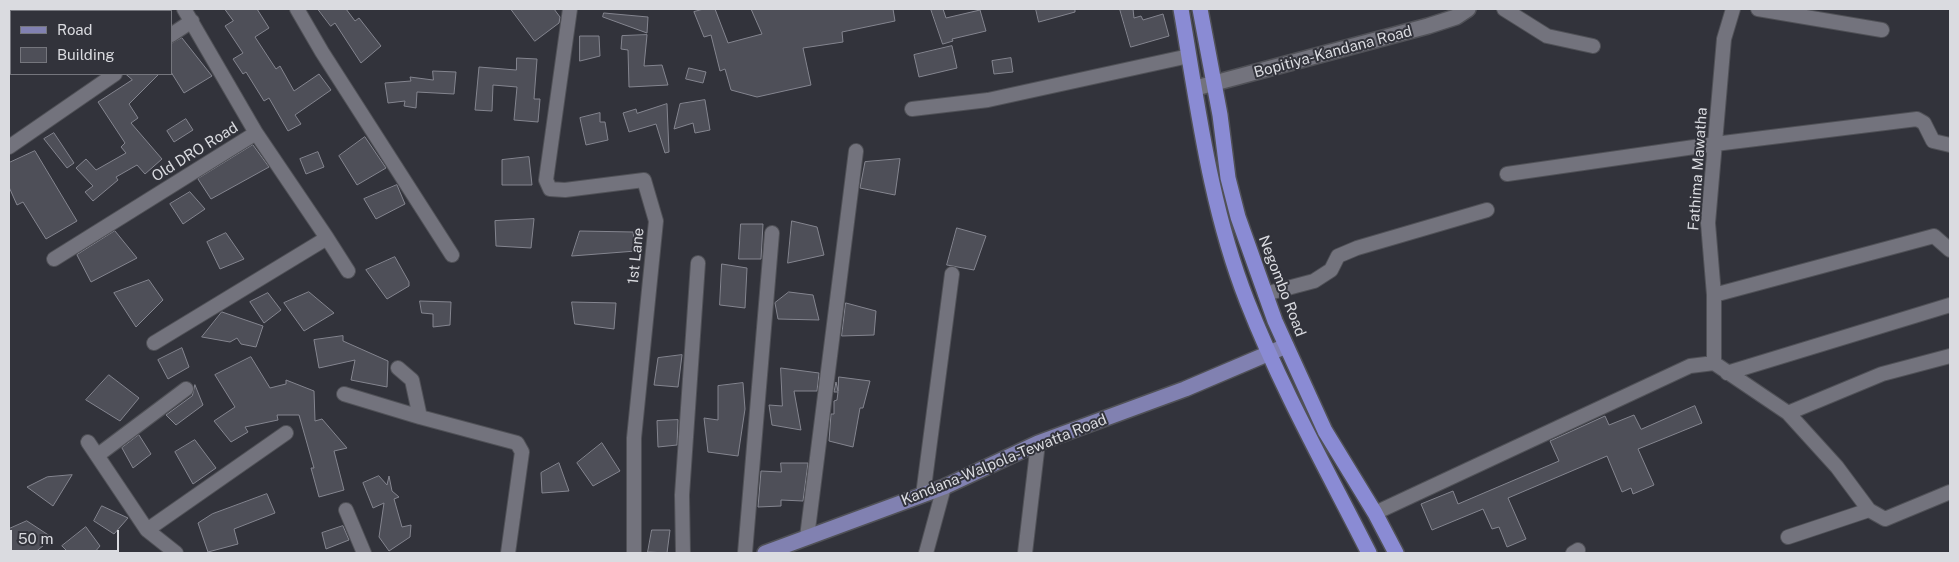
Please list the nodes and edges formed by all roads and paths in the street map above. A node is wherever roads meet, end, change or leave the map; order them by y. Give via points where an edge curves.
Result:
1 (297, 9) edge
2 (570, 9) edge
3 (1180, 9) edge
4 (1200, 9) edge
5 (1468, 9) edge
6 (1504, 9) edge
7 (1733, 9) edge
8 (1758, 9) edge
9 (188, 15) edge
10 (1882, 30) dead end
11 (172, 34) edge
12 (1593, 46) dead end
13 (1189, 56) junction
14 (114, 75) edge
15 (1214, 84) junction
16 (1196, 88) junction
17 (912, 109) dead end
18 (256, 133) junction
19 (1715, 144) junction
20 (1950, 145) edge
21 (9, 147) edge
22 (856, 151) dead end
23 (1507, 174) dead end
24 (1488, 210) dead end
25 (772, 233) dead end
26 (327, 238) junction
27 (1950, 250) edge
28 (452, 255) dead end
29 (54, 259) dead end
30 (698, 263) dead end
31 (348, 271) dead end
32 (952, 274) dead end
33 (1265, 294) junction
34 (1714, 295) junction
35 (1950, 305) edge
36 (154, 343) dead end
37 (1286, 346) junction
38 (1269, 353) junction
39 (1950, 356) edge
40 (1714, 363) junction
41 (398, 368) dead end
42 (1727, 373) junction
43 (186, 389) dead end
44 (344, 394) dead end
45 (1788, 414) junction
46 (420, 417) junction
47 (286, 433) dead end
48 (88, 442) dead end
49 (1038, 443) junction
50 (98, 454) junction
51 (944, 487) junction
52 (1950, 492) edge
53 (923, 495) junction
54 (346, 510) dead end
55 (1868, 510) junction
56 (1375, 513) junction
57 (147, 530) junction
58 (1788, 536) dead end
59 (807, 537) junction
60 (176, 553) edge
61 (364, 553) edge
62 (508, 553) edge
63 (634, 553) edge
64 (683, 553) edge
65 (745, 553) edge
66 (765, 553) edge
67 (926, 553) edge
68 (1025, 553) edge
69 (1369, 553) edge
70 (1396, 553) edge

1 - 28 street
2 - 63 street, 1st Lane via 546,180 550,189 565,190 644,180 656,221 634,438
3 - 13 highway
4 - 15 highway, Negombo Road
5 - 15 street, Bopitiya-Kandana Road via 1456,17 1428,26
6 - 12 street via 1548,36
7 - 19 street, Fathima Mawatha via 1724,39
8 - 10 street
9 - 11 street
9 - 18 street, Old DRO Road
13 - 16 highway
13 - 17 street via 988,100
14 - 21 street
15 - 16 street, Bopitiya-Kandana Road
15 - 33 highway, Negombo Road via 1228,178
16 - 38 highway via 1211,184 1246,299
18 - 26 street
18 - 29 street, Old DRO Road
19 - 20 street via 1918,119 1934,141
19 - 23 street
19 - 34 street, Fathima Mawatha via 1708,223
22 - 59 street
24 - 33 street via 1357,248 1338,256 1331,270 1314,281
25 - 65 street
26 - 31 street
26 - 36 street
27 - 34 street via 1934,236
30 - 64 street via 682,495
32 - 53 street
33 - 37 highway, Negombo Road
34 - 40 street, Fathima Mawatha
35 - 42 street
37 - 38 main road, Kandana-Walpola-Tewatta Road
37 - 56 highway, Negombo Road via 1325,431
38 - 49 main road, Kandana-Walpola-Tewatta Road via 1186,389
38 - 69 highway
39 - 45 street via 1882,374
40 - 42 street
40 - 56 street via 1690,366
41 - 46 street via 412,380
42 - 45 street
43 - 50 street
44 - 46 street
45 - 55 street via 1837,467
46 - 62 street via 517,443 522,452
47 - 57 street
48 - 50 street
49 - 51 main road, Kandana-Walpola-Tewatta Road
49 - 68 street
50 - 57 street
51 - 53 main road, Kandana-Walpola-Tewatta Road
51 - 67 street
52 - 55 street via 1885,519
53 - 59 main road, Kandana-Walpola-Tewatta Road
54 - 61 street
55 - 58 street
56 - 70 highway, Negombo Road
57 - 60 street
59 - 66 main road, Kandana-Walpola-Tewatta Road

